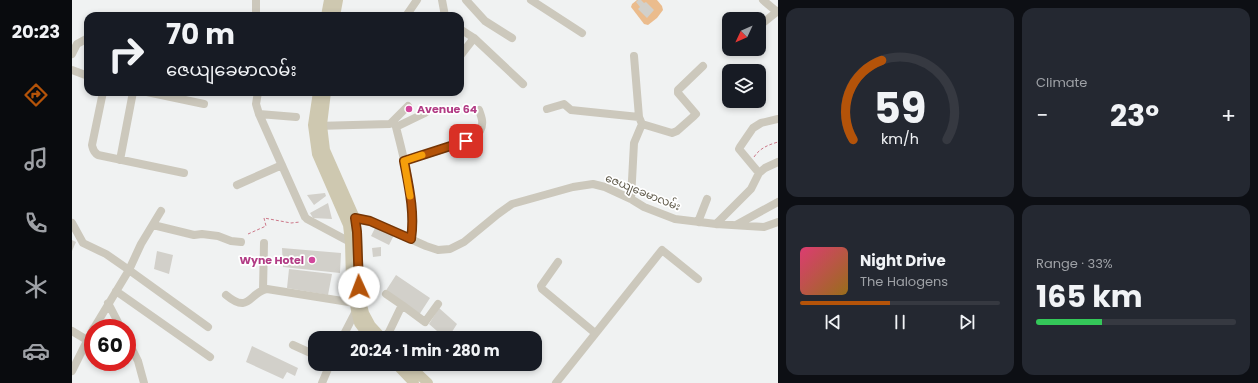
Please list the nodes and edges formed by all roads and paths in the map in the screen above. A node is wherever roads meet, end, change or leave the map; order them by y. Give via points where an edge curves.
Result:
1 (256, 0) edge
2 (329, 0) edge
3 (338, 0) edge
4 (417, 0) edge
5 (442, 0) edge
6 (466, 0) edge
7 (531, 0) edge
8 (763, 0) edge
9 (256, 12) edge
10 (327, 12) edge
11 (336, 12) edge
12 (409, 12) edge
13 (444, 12) edge
14 (776, 14) edge
15 (766, 21) edge
16 (464, 32) edge
17 (582, 33) dead end
18 (474, 38) junction
19 (512, 38) dead end
20 (84, 40) edge
21 (464, 51) edge
22 (72, 54) edge
23 (634, 56) dead end
24 (703, 66) dead end
25 (72, 70) edge
26 (84, 74) edge
27 (523, 84) dead end
28 (102, 96) edge
29 (132, 96) edge
30 (166, 96) edge
31 (257, 96) edge
32 (318, 96) edge
33 (325, 96) edge
34 (204, 104) dead end
35 (408, 106) dead end
36 (547, 109) dead end
37 (479, 110) dead end
38 (425, 113) dead end
39 (259, 114) junction
40 (296, 117) dead end
41 (778, 119) edge
42 (640, 120) junction
43 (318, 126) junction
44 (778, 142) edge
45 (120, 160) junction
46 (404, 161) junction
47 (750, 162) junction
48 (778, 162) edge
49 (282, 165) junction
50 (184, 173) dead end
51 (759, 173) junction
52 (237, 185) dead end
53 (631, 199) junction
54 (707, 199) dead end
55 (778, 202) edge
56 (161, 211) dead end
57 (306, 219) junction
58 (350, 219) junction
59 (698, 222) junction
60 (778, 222) edge
61 (72, 223) edge
62 (716, 224) junction
63 (153, 225) junction
64 (736, 225) junction
65 (248, 234) dead end
66 (411, 239) junction
67 (242, 242) dead end
68 (350, 242) junction
69 (264, 243) dead end
70 (558, 262) dead end
71 (129, 270) junction
72 (698, 279) dead end
73 (263, 290) junction
74 (116, 291) junction
75 (386, 294) dead end
76 (226, 296) dead end
77 (108, 303) junction
78 (438, 304) dead end
79 (402, 305) junction
80 (357, 306) junction
81 (99, 319) edge
82 (116, 319) edge
83 (208, 327) dead end
84 (72, 330) edge
85 (345, 331) edge
86 (365, 331) edge
87 (376, 331) edge
88 (389, 331) edge
89 (595, 333) junction
90 (84, 338) edge
91 (294, 345) dead end
92 (84, 346) edge
93 (308, 352) edge
94 (136, 357) edge
95 (210, 357) dead end
96 (327, 371) edge
97 (403, 371) edge
98 (415, 371) edge
99 (72, 372) edge
100 (144, 383) edge
101 (322, 383) edge
102 (414, 383) edge
103 (428, 383) edge
104 (556, 383) edge

1 - 9 street
2 - 10 main road
3 - 11 main road
4 - 12 street
5 - 13 street
6 - 19 street via 486,21
7 - 17 street
8 - 14 street
14 - 15 street
16 - 18 street
18 - 21 street
18 - 27 street
20 - 22 street via 77,44
23 - 42 street
24 - 42 street via 678,90 696,114 677,131 672,133
25 - 26 street
28 - 45 street via 92,148 98,155
29 - 45 street
30 - 34 street
31 - 39 street via 256,104
32 - 43 main road
33 - 43 main road
35 - 43 street via 390,124
36 - 42 street via 564,104 571,110
37 - 46 street via 483,122 479,133 466,141
38 - 46 street via 396,127
39 - 40 street
39 - 49 street
41 - 47 street via 761,122 753,128 740,147
42 - 53 street via 634,143
43 - 58 main road
44 - 47 path via 765,146
45 - 50 street
46 - 66 street via 413,225
47 - 51 street
48 - 51 street
49 - 52 street
49 - 57 street
51 - 62 street via 751,189
53 - 59 street, ဇေယျခေမာလမ်း via 675,219
53 - 66 street, ဇေယျခေမာလမ်း via 593,184 573,187 512,204 464,242 450,249 438,250
54 - 59 street
55 - 64 street
56 - 63 street
57 - 65 path via 299,223 290,223 264,218 266,226
57 - 68 street
58 - 66 street, ဇေယျခေမာလမ်း via 370,221
58 - 68 main road
58 - 80 main road via 357,232
59 - 62 street, ဇေယျခေမာလမ်း
60 - 64 street, ဇေယျခေမာလမ်း via 764,227
61 - 71 street via 83,243 106,254
62 - 64 street, ဇေယျခေမာလမ်း
63 - 67 street via 194,235 218,236
63 - 71 street
68 - 80 main road via 352,282
69 - 73 street
70 - 89 street via 541,286 542,289
71 - 74 street
71 - 83 street
72 - 89 street via 662,250
73 - 76 street via 244,303 238,303
73 - 80 street
74 - 77 street
74 - 95 street
75 - 79 street
77 - 81 street
77 - 82 street
78 - 79 street via 425,322
79 - 88 street
80 - 85 street
80 - 86 main road via 359,323
80 - 87 main road
84 - 90 street
89 - 104 street
91 - 93 street
92 - 99 street
94 - 100 street
96 - 101 street
97 - 102 main road
98 - 103 main road

